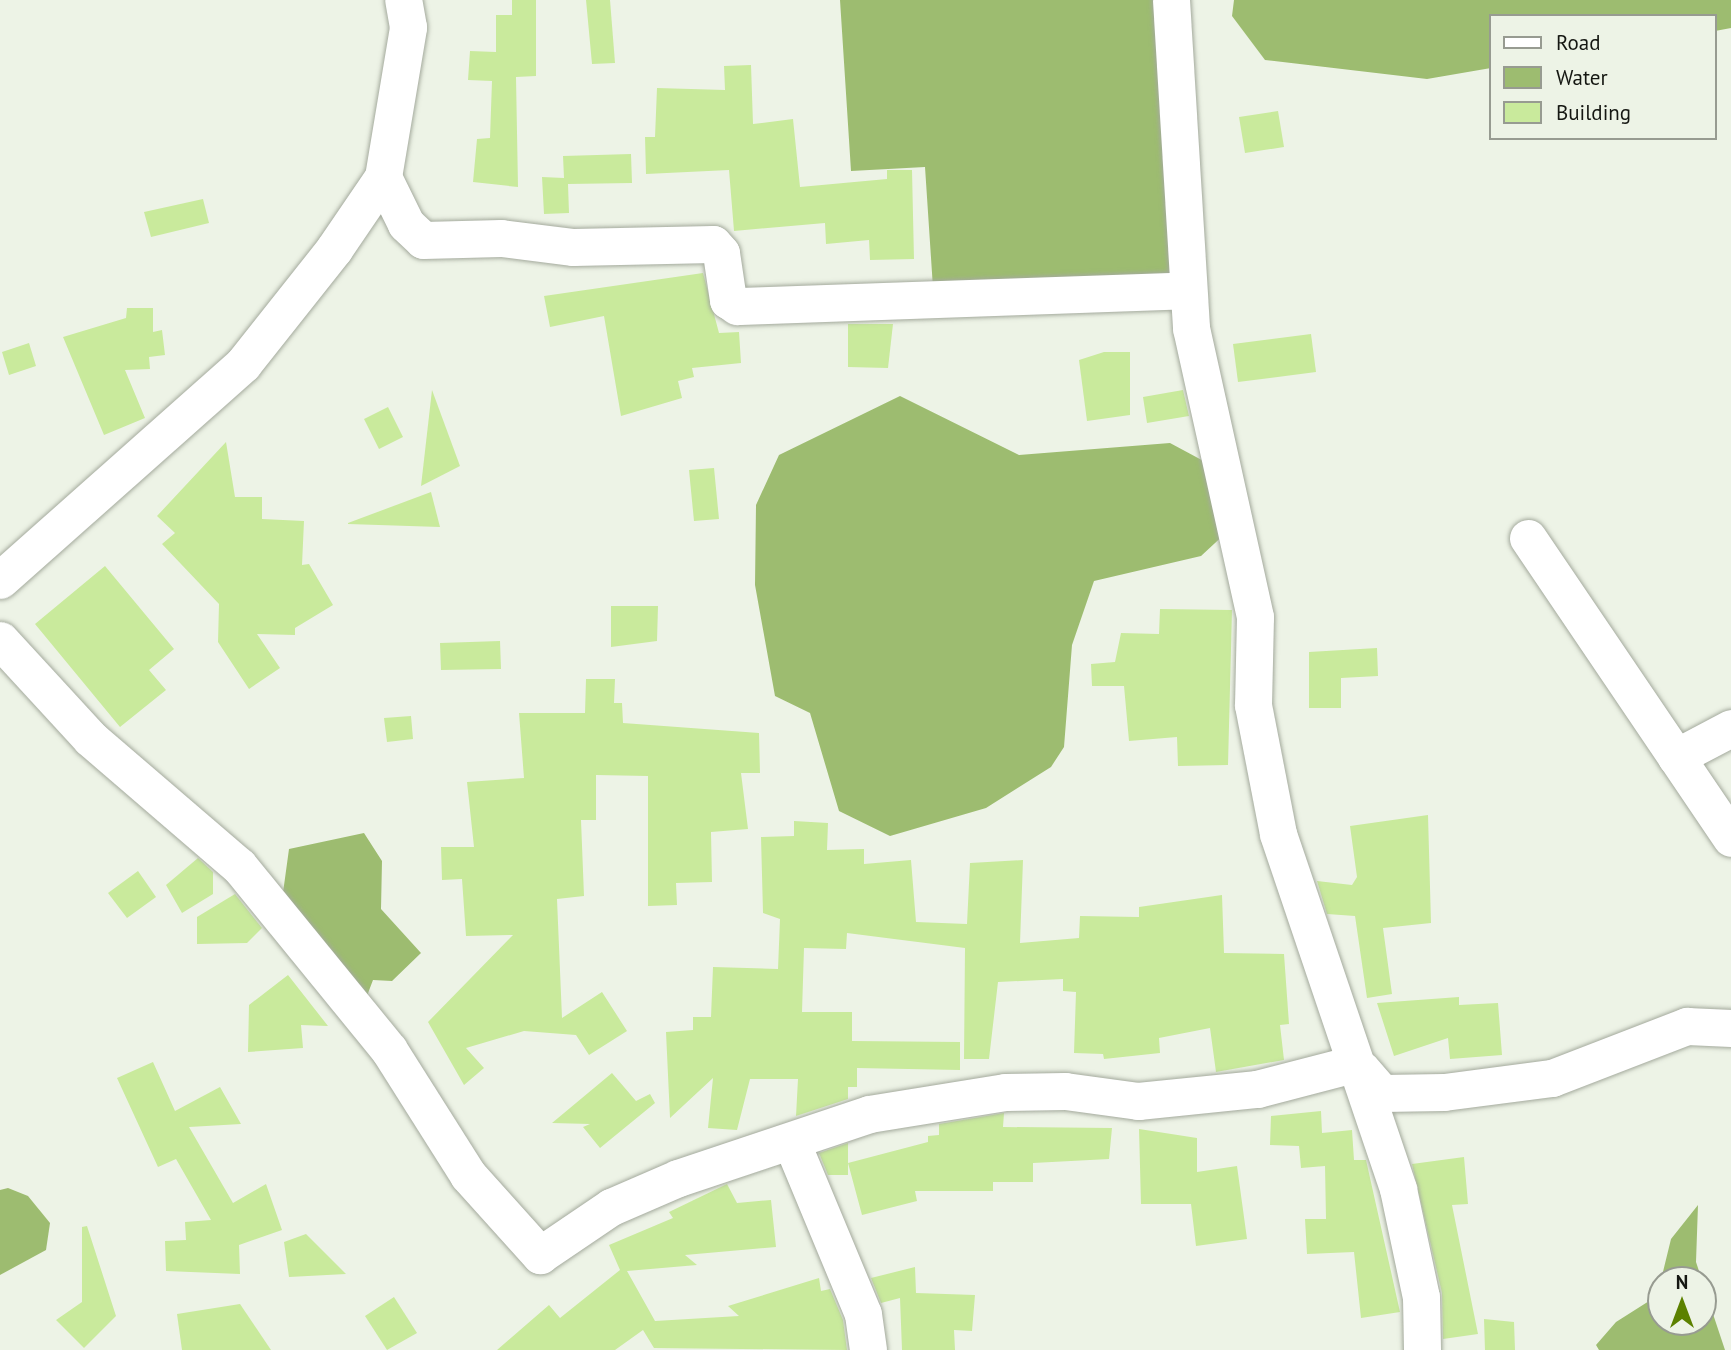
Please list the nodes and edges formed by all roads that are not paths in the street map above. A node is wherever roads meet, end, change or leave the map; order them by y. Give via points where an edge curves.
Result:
1 (403, 0) edge
2 (1171, 0) edge
3 (383, 177) junction
4 (1188, 290) junction
5 (1528, 538) dead end
6 (0, 580) edge
7 (0, 640) edge
8 (1731, 727) edge
9 (1676, 757) junction
10 (1731, 838) edge
11 (1731, 1028) edge
12 (1361, 1069) junction
13 (791, 1141) junction
14 (868, 1350) edge
15 (1422, 1350) edge

1 - 3 street via 408,27
2 - 4 street
3 - 4 street via 406,224 423,240 501,238 573,247 713,244 721,253 728,300 737,306 819,299
3 - 6 street via 243,364
4 - 12 street via 1255,617 1253,705 1278,834
5 - 9 street
7 - 13 street via 90,738 239,866 389,1050 468,1175 540,1255 611,1207 749,1151
8 - 9 street
9 - 10 street
11 - 12 street via 1688,1026 1552,1077 1444,1092 1382,1093
12 - 13 street via 1345,1066 1257,1089 1138,1101 1065,1091 1005,1092 869,1114
12 - 15 street via 1398,1189 1420,1297
13 - 14 street via 863,1314

